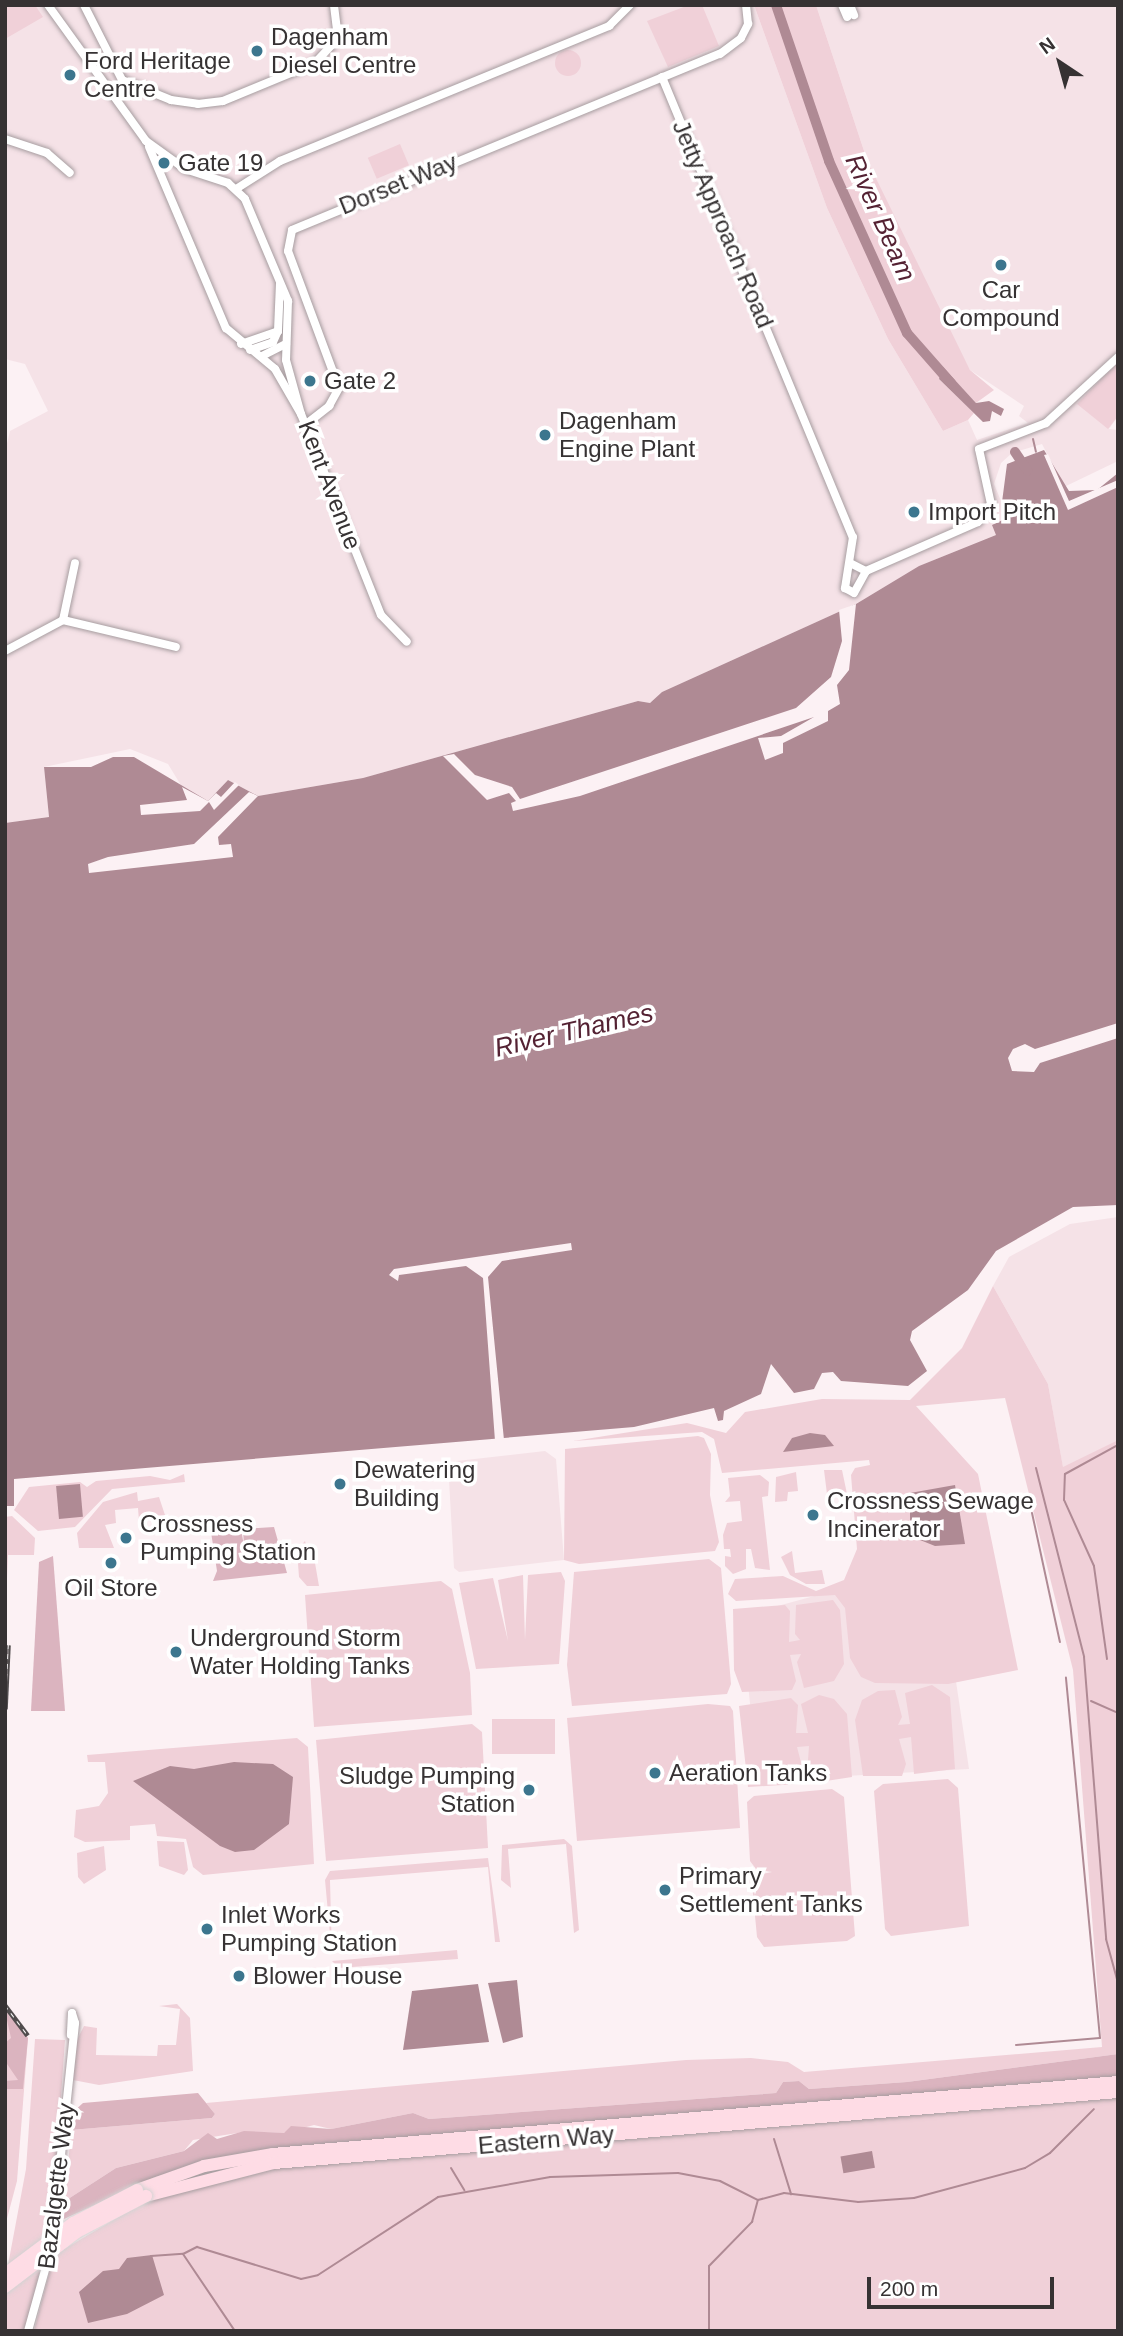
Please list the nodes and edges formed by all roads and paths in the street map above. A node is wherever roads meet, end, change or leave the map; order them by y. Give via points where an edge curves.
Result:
1 (48, 5) edge
2 (83, 5) edge
3 (334, 5) edge
4 (630, 5) edge
5 (746, 5) edge
6 (842, 5) edge
7 (850, 5) edge
8 (662, 77) junction
9 (5, 139) edge
10 (146, 141) junction
11 (185, 169) junction
12 (70, 173) dead end
13 (169, 188) junction
14 (236, 189) junction
15 (280, 281) junction
16 (278, 331) junction
17 (240, 344) junction
18 (286, 344) junction
19 (250, 350) junction
20 (262, 356) junction
21 (1118, 357) edge
22 (301, 414) junction
23 (305, 425) junction
24 (75, 563) dead end
25 (852, 564) junction
26 (866, 571) junction
27 (63, 620) junction
28 (407, 642) dead end
29 (176, 647) dead end
30 (5, 651) edge
31 (70, 2037) dead end
32 (1118, 2082) edge
33 (1118, 2092) edge
34 (142, 2193) junction
35 (5, 2274) edge
36 (5, 2287) edge
37 (28, 2331) edge

1 - 10 street
2 - 3 street via 122,80 198,104 223,101 315,63 338,38
4 - 14 street via 609,26 280,161
5 - 8 street, Dorset Way via 748,24 741,38 712,58
6 - 7 street via 850,16
8 - 23 street, Dorset Way via 292,230 288,251 339,388 329,406
8 - 25 street, Jetty Approach Road via 853,537
9 - 12 street via 47,153
10 - 11 street
10 - 13 street
11 - 13 street via 172,173
11 - 14 street
13 - 17 street via 226,328
14 - 15 street
15 - 16 street
15 - 18 street, Kent Avenue via 288,301
16 - 17 street
16 - 19 street via 272,342
17 - 19 street
18 - 20 street
18 - 22 street, Kent Avenue
19 - 20 street
20 - 22 street
21 - 26 street via 1046,423 979,449 991,505 978,522
22 - 23 street, Kent Avenue
23 - 28 street, Kent Avenue via 381,615
24 - 27 street
25 - 26 street
25 - 26 street, Jetty Approach Road via 845,588 854,593
27 - 29 street
27 - 30 street
31 - 37 street, Bazalgette Way via 55,2224
32 - 34 main road, Eastern Way via 272,2154 204,2166
33 - 34 main road, Eastern Way via 274,2163
34 - 35 main road, Eastern Way, bridge via 73,2224
34 - 36 main road, Eastern Way, bridge via 77,2232

